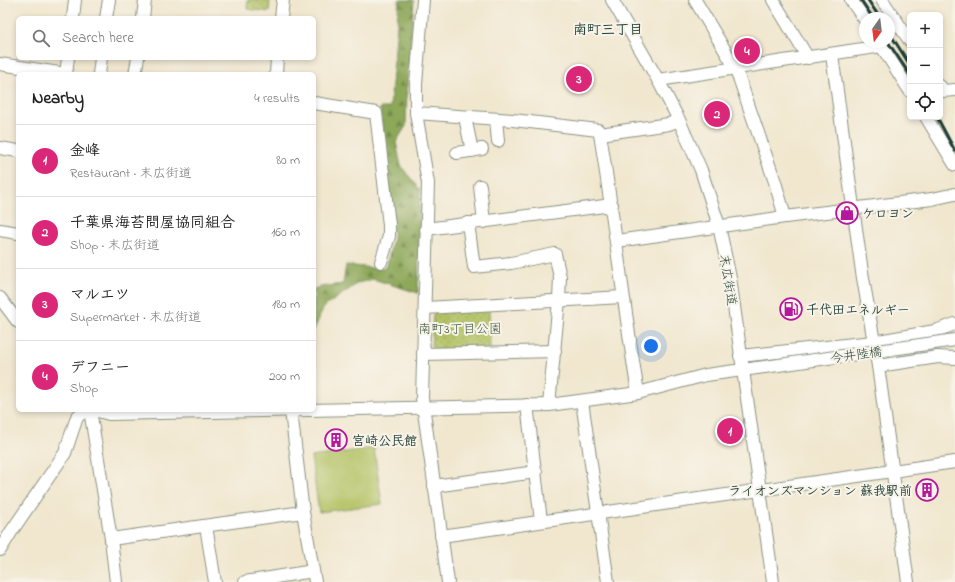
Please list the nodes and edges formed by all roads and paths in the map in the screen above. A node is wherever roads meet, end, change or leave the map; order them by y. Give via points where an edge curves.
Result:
1 (75, 0) edge
2 (109, 0) edge
3 (145, 0) edge
4 (283, 0) edge
5 (423, 0) edge
6 (612, 0) edge
7 (695, 0) edge
8 (773, 0) edge
9 (851, 0) edge
10 (882, 0) edge
11 (859, 12) edge
12 (73, 16) edge
13 (106, 16) edge
14 (143, 16) edge
15 (282, 16) edge
16 (907, 37) edge
17 (863, 48) edge
18 (883, 48) edge
19 (832, 55) junction
20 (808, 58) junction
21 (68, 60) edge
22 (101, 60) edge
23 (138, 60) edge
24 (277, 60) edge
25 (0, 64) edge
26 (736, 69) junction
27 (53, 72) edge
28 (66, 72) edge
29 (99, 72) edge
30 (135, 72) edge
31 (276, 72) edge
32 (658, 80) junction
33 (907, 87) edge
34 (955, 90) edge
35 (943, 92) edge
36 (316, 103) edge
37 (416, 113) junction
38 (466, 117) junction
39 (496, 119) junction
40 (679, 120) junction
41 (928, 120) edge
42 (600, 134) junction
43 (498, 141) dead end
44 (0, 148) edge
45 (16, 151) edge
46 (457, 153) dead end
47 (955, 165) edge
48 (480, 186) dead end
49 (955, 194) edge
50 (612, 205) junction
51 (854, 208) junction
52 (785, 217) junction
53 (484, 222) junction
54 (468, 223) junction
55 (719, 226) junction
56 (426, 229) junction
57 (0, 230) edge
58 (16, 233) edge
59 (617, 241) junction
60 (382, 262) dead end
61 (623, 297) junction
62 (0, 298) edge
63 (559, 300) junction
64 (425, 308) junction
65 (16, 319) edge
66 (955, 324) edge
67 (955, 340) edge
68 (873, 342) junction
69 (555, 351) junction
70 (423, 354) junction
71 (740, 356) junction
72 (955, 358) edge
73 (878, 366) junction
74 (742, 370) junction
75 (638, 393) junction
76 (582, 401) junction
77 (526, 405) junction
78 (549, 405) junction
79 (422, 407) junction
80 (316, 410) edge
81 (83, 412) edge
82 (90, 412) edge
83 (101, 412) edge
84 (162, 412) edge
85 (291, 412) edge
86 (955, 462) edge
87 (893, 470) junction
88 (536, 472) junction
89 (434, 486) junction
90 (761, 489) junction
91 (303, 512) junction
92 (598, 513) junction
93 (542, 521) junction
94 (206, 526) junction
95 (441, 536) junction
96 (111, 539) junction
97 (0, 550) edge
98 (314, 577) edge
99 (116, 582) edge
100 (215, 582) edge
101 (245, 582) edge
102 (448, 582) edge
103 (608, 582) edge
104 (773, 582) edge
105 (908, 582) edge

1 - 12 street
2 - 13 street
3 - 14 street
4 - 15 street
5 - 37 street
6 - 32 street, 末広街道
7 - 26 street
8 - 20 street
9 - 11 street
10 - 16 street
17 - 19 street
18 - 33 street
19 - 20 street
19 - 51 street
20 - 26 street
21 - 28 street
22 - 29 street
23 - 30 street
24 - 31 street
25 - 27 street
26 - 32 street
26 - 52 street
32 - 40 street, 末広街道
34 - 35 street
36 - 60 street via 376,113 389,225
37 - 38 street
37 - 56 street via 428,183
38 - 39 street
38 - 46 street via 477,150
39 - 42 street via 598,130
39 - 43 street
40 - 42 street via 669,124
40 - 55 street, 末広街道 via 701,170
41 - 47 street
42 - 50 street
44 - 45 street
48 - 53 street
49 - 51 street
50 - 53 street
50 - 59 street
51 - 52 street
51 - 68 street
52 - 55 street
53 - 54 street
54 - 56 street
54 - 63 street via 474,267 555,254 560,277
55 - 59 street
55 - 71 street, 末広街道 via 730,278
56 - 64 street
57 - 58 street
59 - 61 street
61 - 63 street
61 - 75 street
62 - 65 street
63 - 64 street
63 - 69 street
64 - 70 street
66 - 68 street via 935,331
67 - 74 street, 今井陸橋, bridge
68 - 71 street
68 - 73 street
69 - 70 street
69 - 78 street
70 - 79 street
71 - 74 street, 末広街道
72 - 73 street
73 - 87 street
74 - 75 street, 今井陸橋 via 706,375
74 - 90 street, 末広街道
75 - 76 street, 今井陸橋
76 - 78 street, 今井陸橋
76 - 92 street
77 - 78 street, 今井陸橋
77 - 79 street, 今井陸橋
77 - 88 street
79 - 80 street, 今井陸橋
79 - 89 street
81 - 97 street via 77,417 65,453
82 - 96 street
83 - 84 street, 今井陸橋
85 - 91 street
86 - 87 street
87 - 90 street
87 - 105 street
88 - 89 street
88 - 93 street
89 - 95 street
90 - 92 street
90 - 104 street, 末広街道
91 - 94 street
91 - 98 street
92 - 93 street
92 - 103 street
93 - 95 street
94 - 96 street
94 - 100 street
95 - 102 street
96 - 99 street
98 - 101 street

